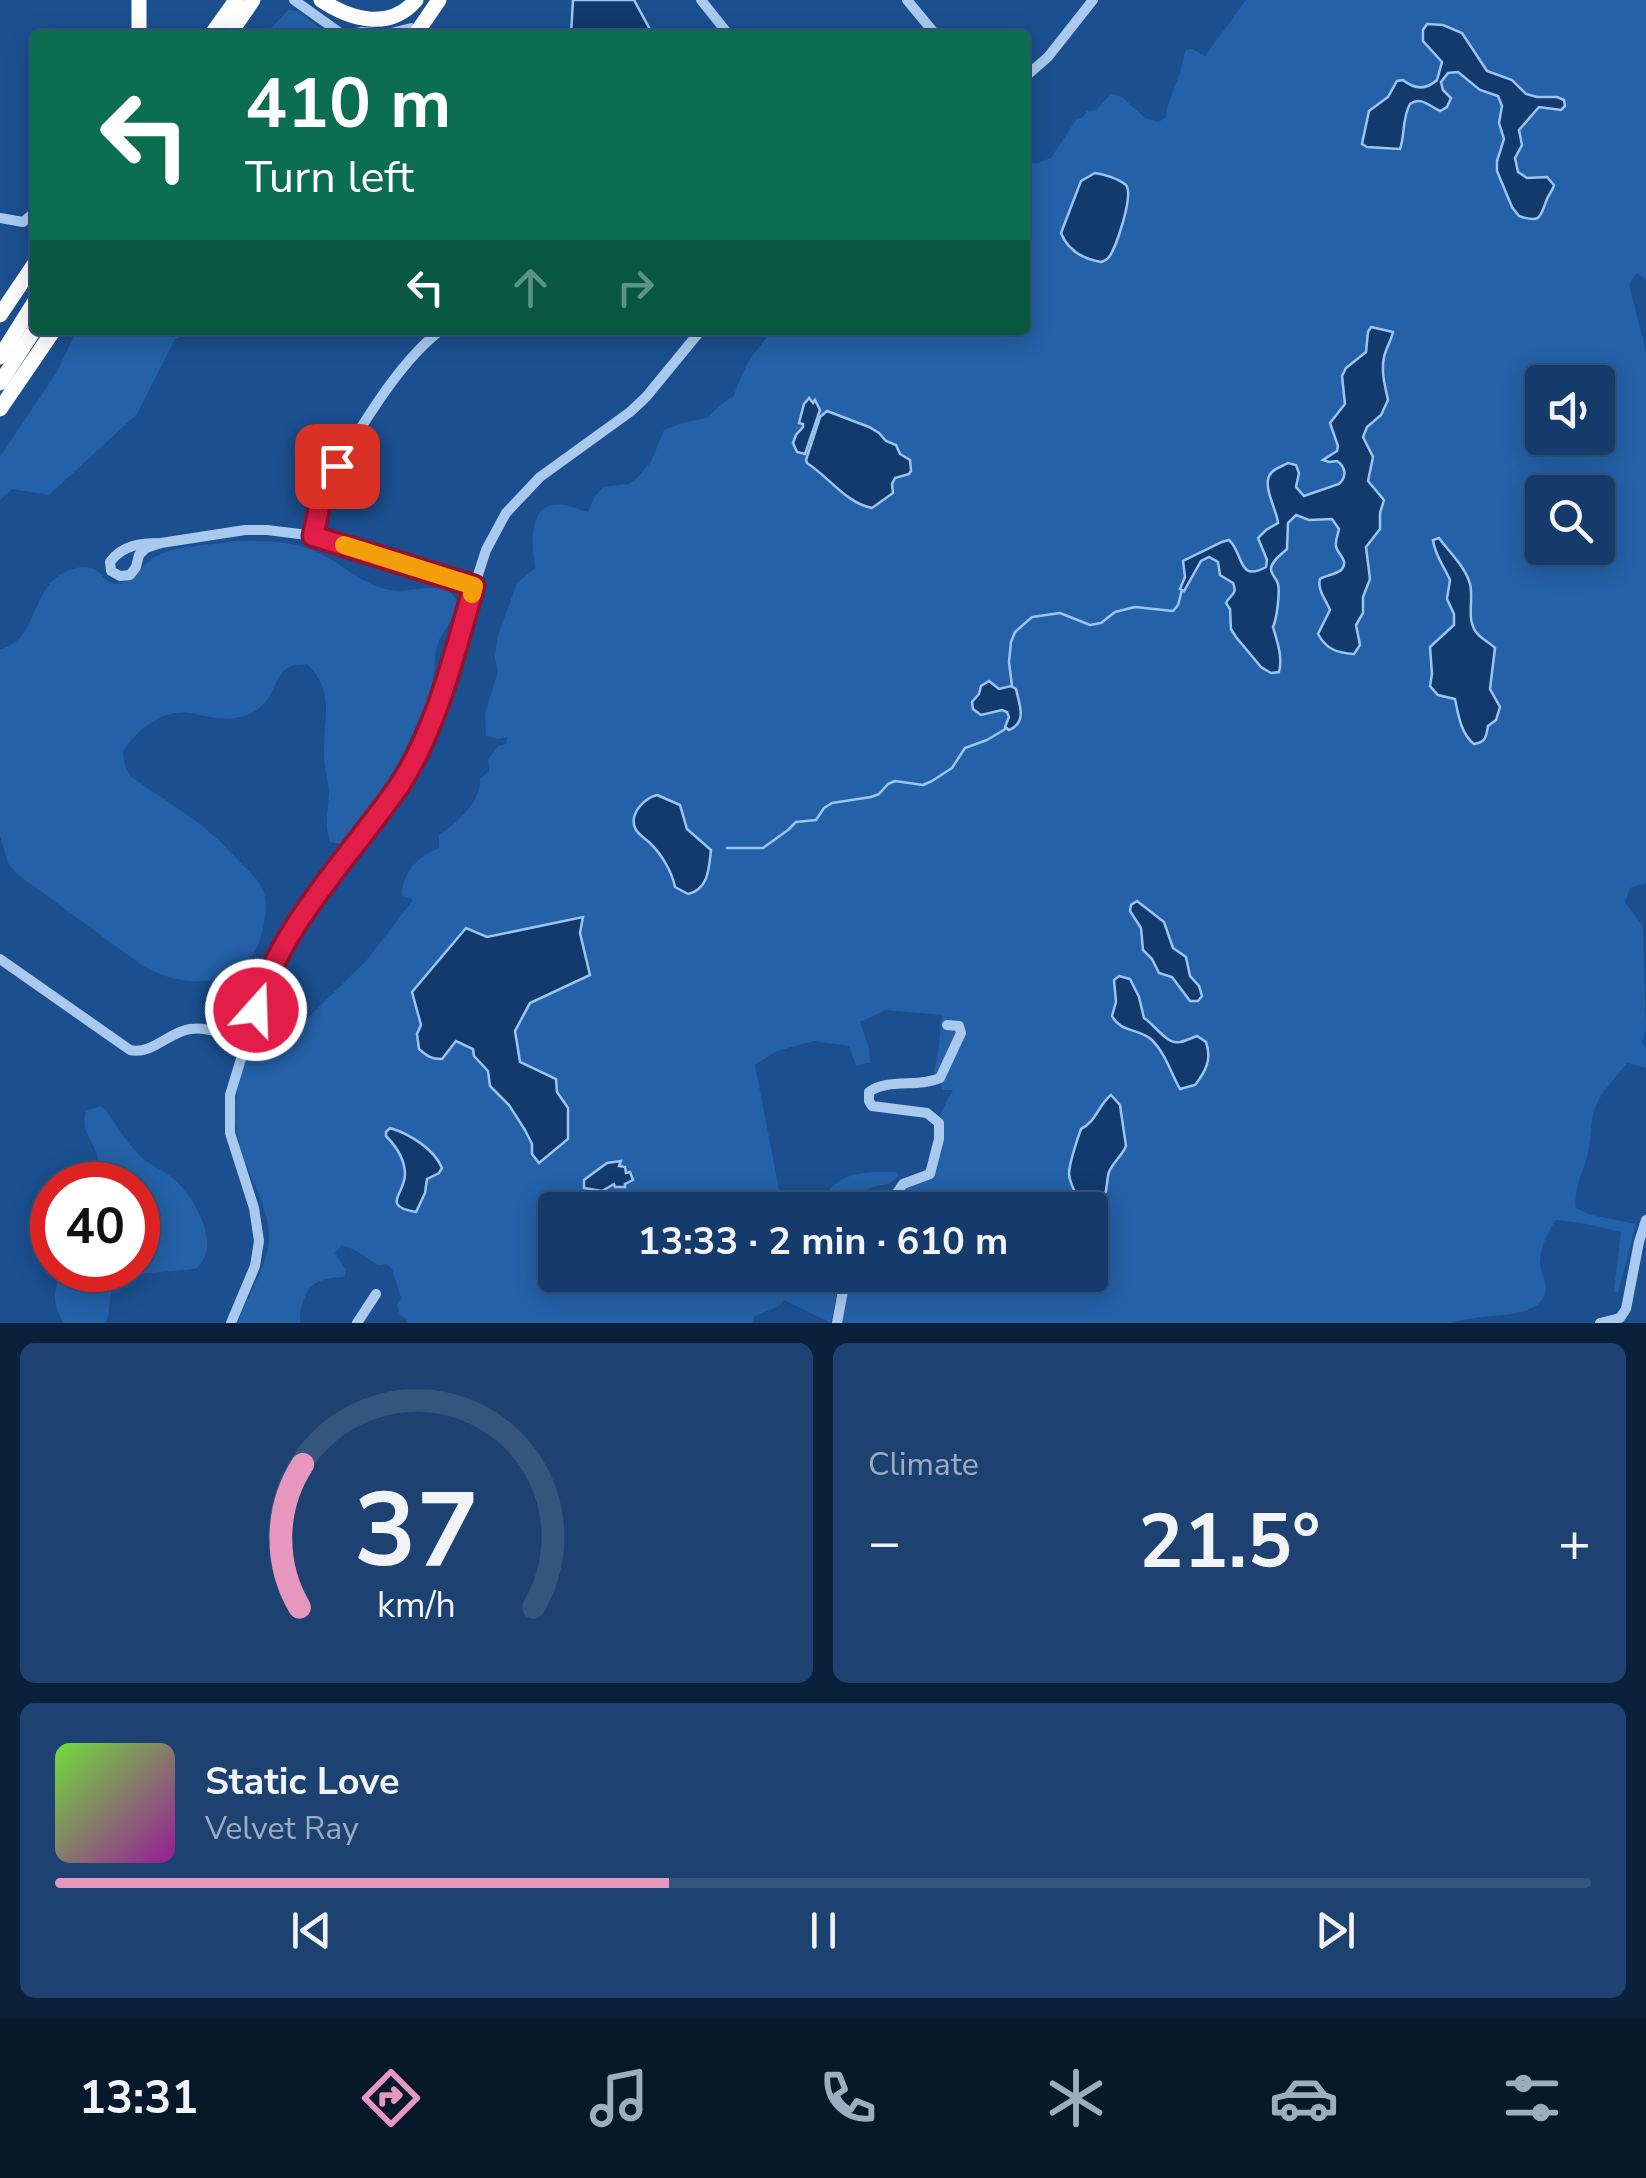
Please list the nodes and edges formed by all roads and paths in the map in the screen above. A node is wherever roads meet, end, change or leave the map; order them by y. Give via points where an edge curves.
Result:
1 (140, 0) edge
2 (236, 0) edge
3 (253, 0) edge
4 (294, 0) edge
5 (321, 0) edge
6 (416, 0) edge
7 (440, 0) edge
8 (719, 0) edge
9 (907, 0) edge
10 (1093, 0) edge
11 (705, 5) edge
12 (139, 30) edge
13 (215, 30) edge
14 (232, 30) edge
15 (337, 30) edge
16 (414, 30) edge
17 (725, 30) edge
18 (932, 30) edge
19 (1030, 72) edge
20 (30, 216) edge
21 (0, 218) edge
22 (30, 270) edge
23 (30, 309) edge
24 (0, 315) edge
25 (31, 335) edge
26 (51, 335) edge
27 (435, 335) edge
28 (697, 335) edge
29 (0, 357) edge
30 (0, 383) edge
31 (0, 410) edge
32 (313, 536) junction
33 (161, 543) junction
34 (474, 586) junction
35 (0, 959) edge
36 (947, 1025) dead end
37 (246, 1042) junction
38 (897, 1192) edge
39 (1646, 1220) edge
40 (843, 1292) edge
41 (376, 1294) dead end
42 (231, 1323) edge
43 (357, 1323) edge
44 (837, 1323) edge
45 (1600, 1323) edge

1 - 12 highway
2 - 13 highway
3 - 14 highway
4 - 15 street
5 - 6 highway via 370,21 400,14
7 - 16 highway
8 - 11 street
9 - 18 street
10 - 19 street
11 - 17 street
20 - 21 street via 23,222
22 - 24 highway
23 - 29 highway
25 - 30 highway
26 - 31 highway
27 - 32 street via 400,371 330,477
28 - 34 street via 630,412 520,496 497,528
32 - 33 street via 245,530
32 - 34 street
33 - 33 street via 139,555 130,575 111,570 122,550
34 - 37 street via 426,736 399,785 281,949
35 - 37 street via 136,1052 194,1028
36 - 38 street via 959,1026 961,1034 940,1078 870,1092 872,1106 927,1113 939,1123 930,1174
37 - 42 street via 229,1120 259,1240
39 - 45 street via 1626,1309 1620,1318
40 - 44 street
41 - 43 street

